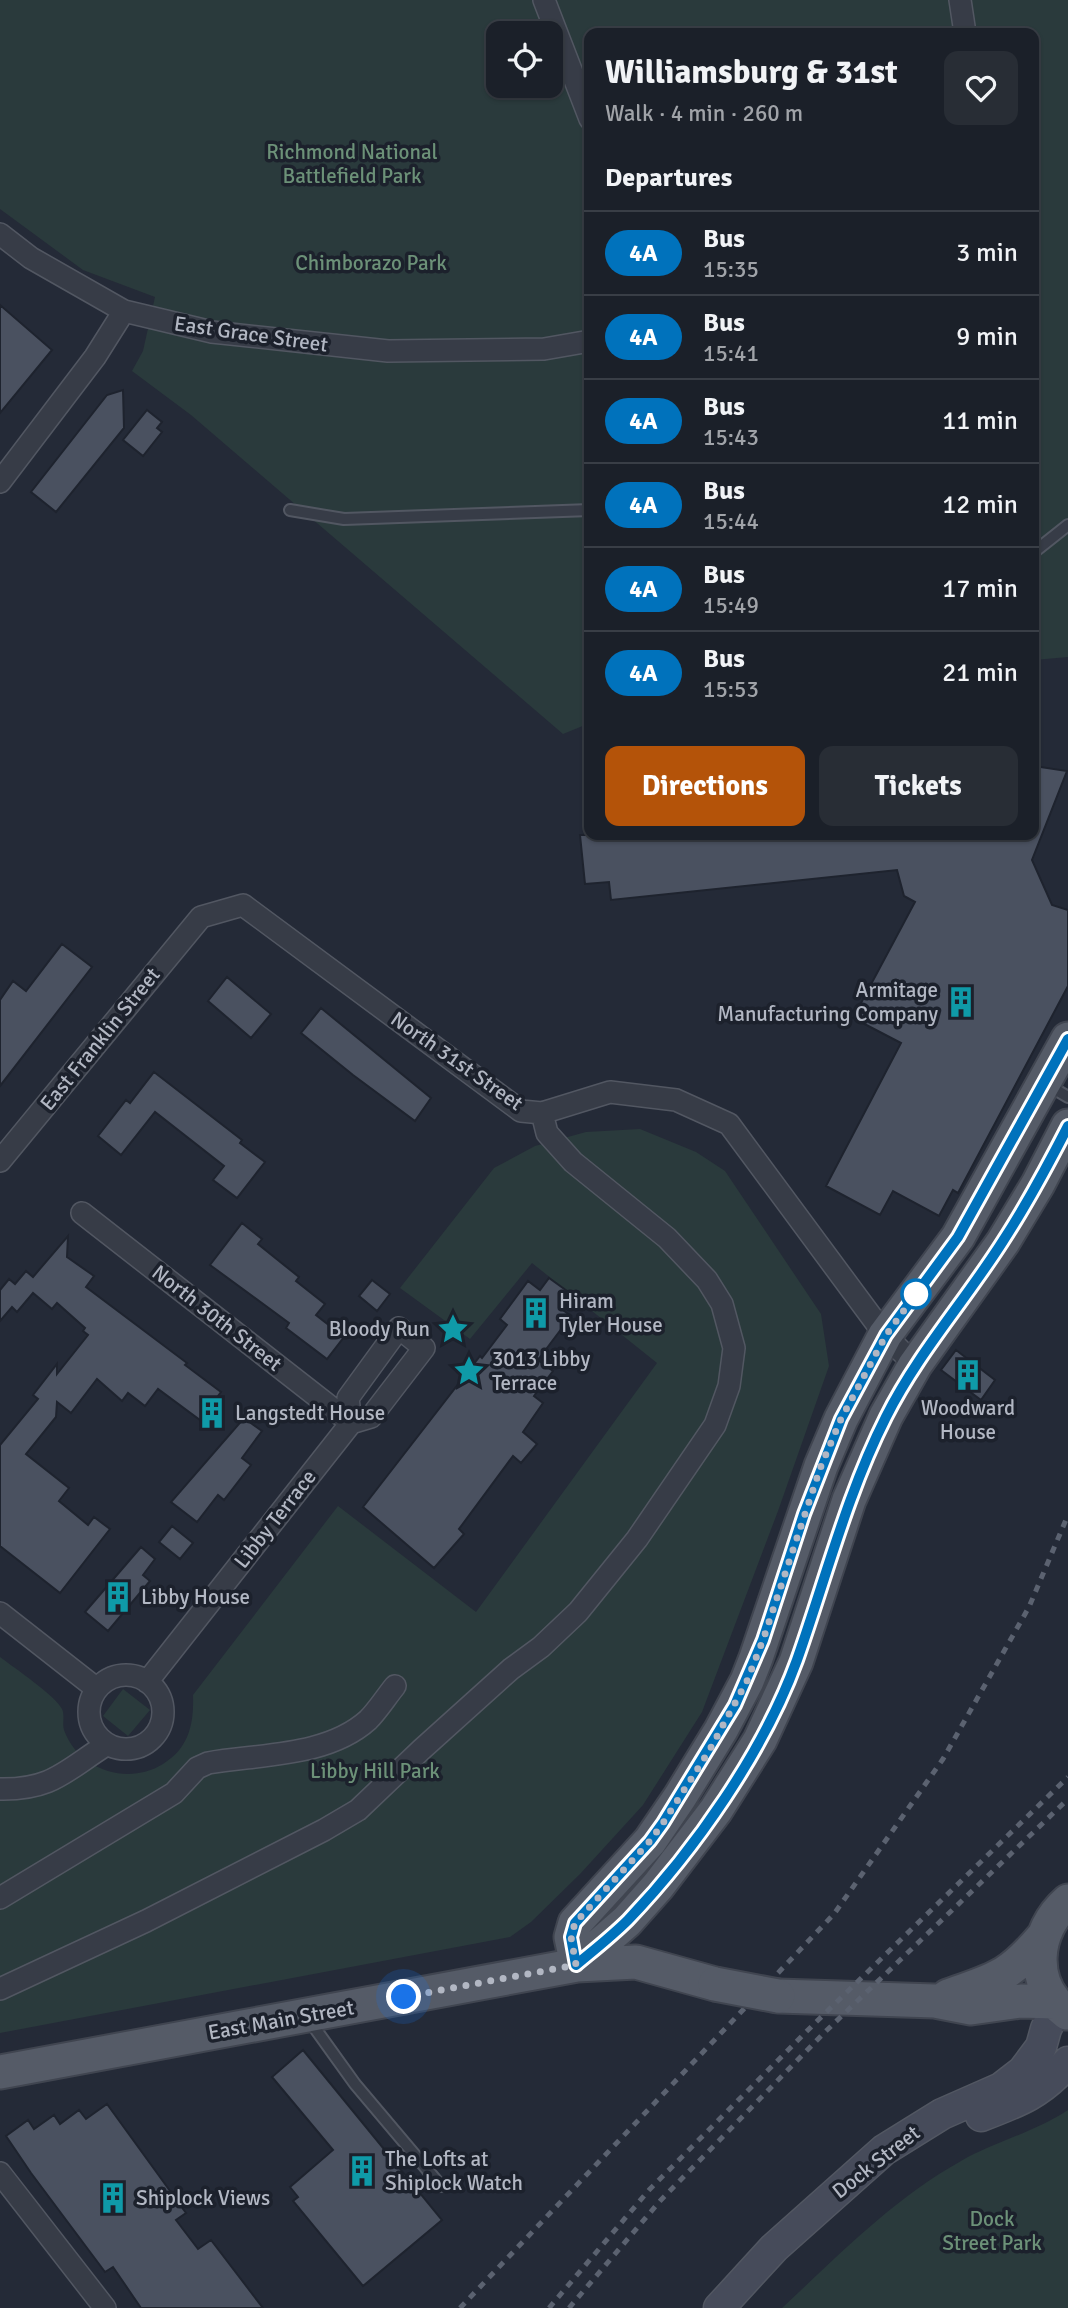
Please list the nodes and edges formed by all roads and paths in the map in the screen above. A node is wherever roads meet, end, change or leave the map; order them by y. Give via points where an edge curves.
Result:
1 (544, 0) edge
2 (960, 0) edge
3 (964, 28) edge
4 (584, 103) edge
5 (0, 234) edge
6 (124, 311) junction
7 (584, 342) edge
8 (2, 475) edge
9 (290, 510) dead end
10 (584, 510) edge
11 (1068, 525) edge
12 (1039, 548) edge
13 (201, 917) joint
14 (1068, 1039) edge
15 (1056, 1090) edge
16 (542, 1113) junction
17 (1068, 1126) edge
18 (0, 1161) edge
19 (82, 1213) dead end
20 (886, 1335) junction
21 (915, 1365) junction
22 (351, 1423) joint
23 (0, 1613) edge
24 (781, 1647) junction
25 (147, 1682) junction
26 (395, 1686) dead end
27 (97, 1689) junction
28 (106, 1745) junction
29 (0, 1789) edge
30 (0, 1898) edge
31 (1068, 1901) edge
32 (1042, 1938) junction
33 (576, 1965) junction
34 (0, 1989) edge
35 (935, 2001) junction
36 (1060, 2007) edge
37 (306, 2015) junction
38 (1068, 2062) edge
39 (0, 2072) edge
40 (0, 2173) edge
41 (441, 2186) dead end
42 (722, 2306) edge
43 (104, 2308) edge

1 - 4 street
2 - 3 street
5 - 6 street, East Grace Street via 31,258
6 - 7 street, East Grace Street via 239,335 388,351 544,349
6 - 8 street via 95,357
9 - 10 lane via 344,519
11 - 12 lane
13 - 16 street, North 31st Street via 243,905 521,1111
13 - 18 street, East Franklin Street
14 - 15 main road
15 - 20 main road
16 - 20 street, North 31st Street via 610,1091 676,1100 729,1124
16 - 34 street via 547,1133 573,1162 667,1238 707,1280 722,1304 734,1348 729,1386 715,1424 637,1539 578,1612 358,1810 146,1921
17 - 21 main road via 1003,1242
19 - 22 street, North 30th Street
20 - 21 street, North 31st Street
20 - 24 main road via 821,1466
21 - 24 main road via 886,1416 836,1538
22 - 25 street, Libby Terrace
23 - 27 street
24 - 33 main road via 760,1740 710,1819 627,1921
25 - 27 street via 126,1675 105,1681
25 - 28 street via 162,1702 160,1727 153,1738 131,1750
26 - 30 street via 369,1718 338,1738 307,1748 208,1763 174,1793
27 - 28 street via 90,1700 90,1725
28 - 29 street via 48,1784
31 - 32 main road, East Main Street via 1049,1921
32 - 35 main road, East Main Street via 1001,1977
32 - 36 main road via 1042,1978
33 - 35 main road, East Main Street, bridge via 636,1962 778,1996
33 - 37 main road, East Main Street
35 - 36 main road, East Main Street via 971,2008 1021,2001
36 - 42 main road, Dock Street via 1032,2061 1013,2080 934,2118 884,2150 774,2248
37 - 39 main road, East Main Street
37 - 41 lane via 355,2084
38 - 42 main road, Dock Street via 1032,2095 915,2149
40 - 43 street

